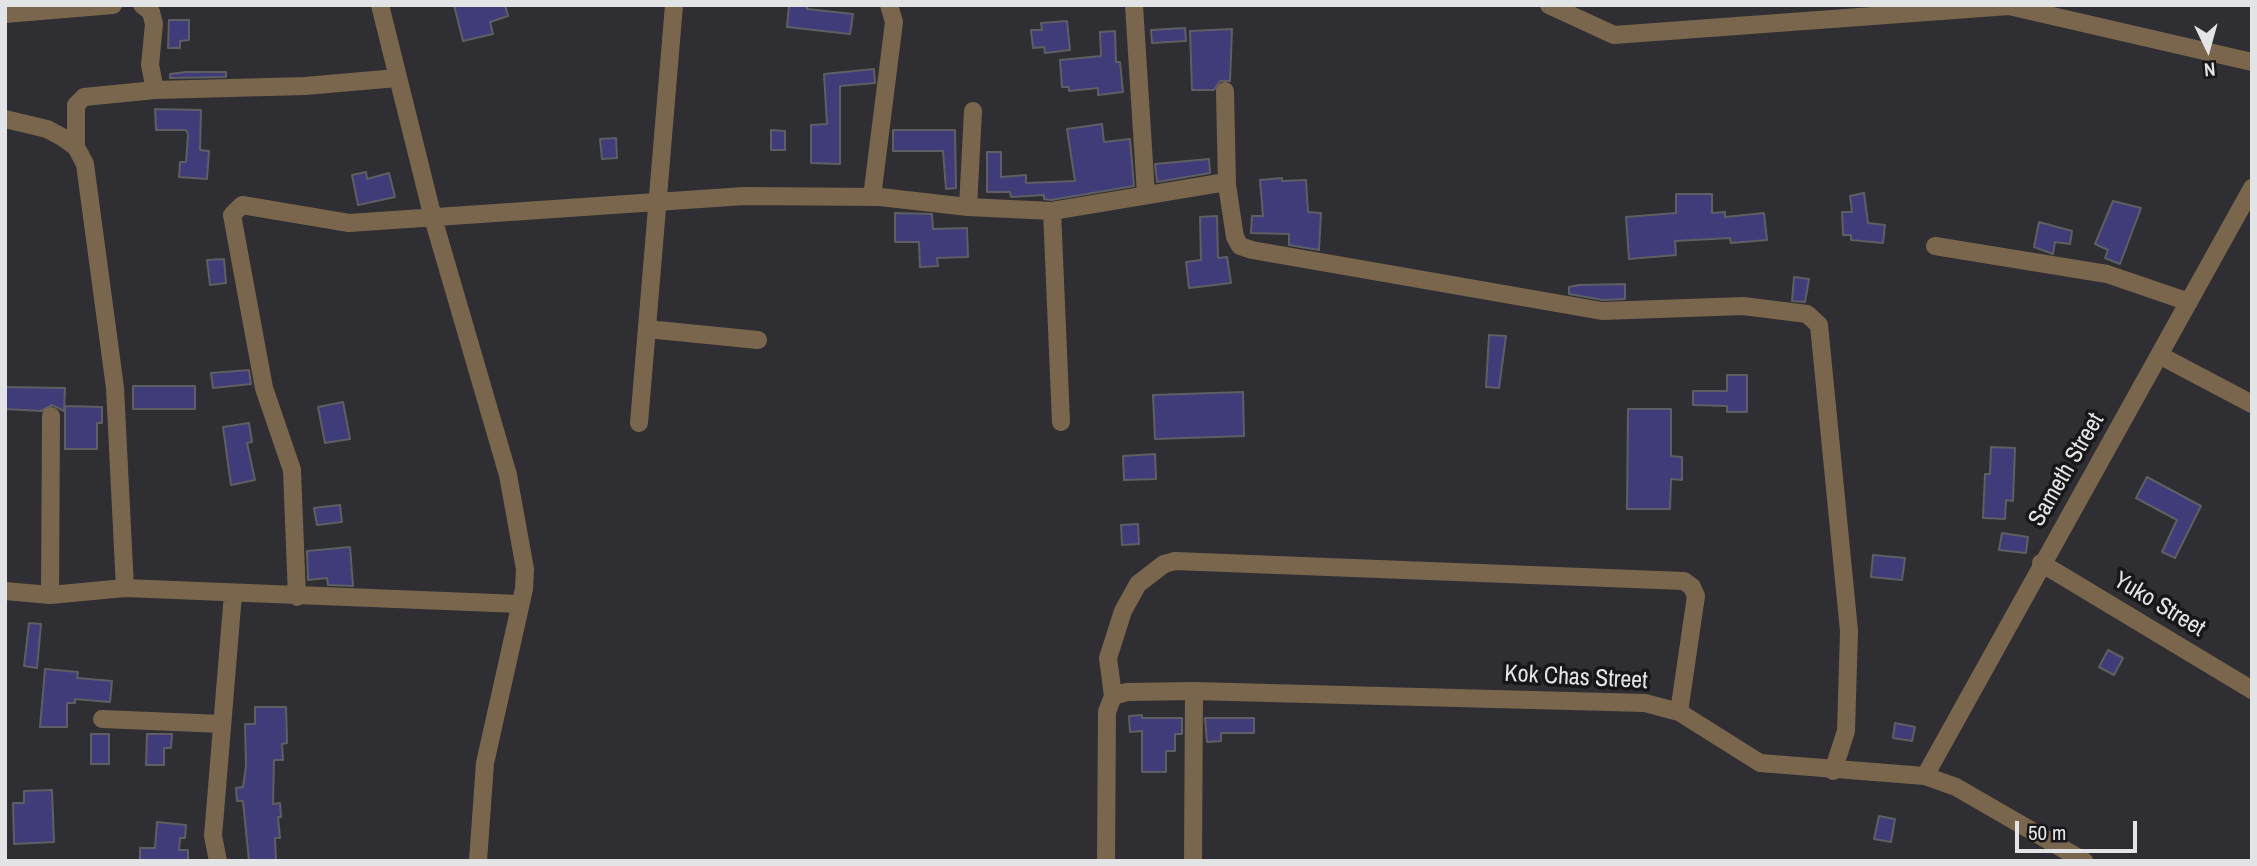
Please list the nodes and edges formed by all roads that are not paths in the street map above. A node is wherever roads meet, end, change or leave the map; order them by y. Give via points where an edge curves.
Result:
1 (113, 5) edge
2 (142, 5) edge
3 (380, 5) edge
4 (674, 5) edge
5 (889, 5) edge
6 (1133, 5) edge
7 (1549, 5) edge
8 (5, 15) edge
9 (2252, 62) edge
10 (397, 79) junction
11 (155, 90) junction
12 (1225, 91) dead end
13 (973, 111) dead end
14 (5, 119) edge
15 (76, 147) junction
16 (1227, 185) junction
17 (2252, 188) edge
18 (1146, 195) junction
19 (872, 197) junction
20 (657, 200) junction
21 (968, 207) junction
22 (1052, 211) junction
23 (433, 218) junction
24 (1935, 246) dead end
25 (2189, 302) junction
26 (647, 329) junction
27 (758, 340) dead end
28 (2161, 356) junction
29 (2252, 404) edge
30 (51, 416) dead end
31 (1061, 422) dead end
32 (639, 423) dead end
33 (2040, 564) junction
34 (125, 588) junction
35 (5, 591) edge
36 (233, 594) junction
37 (50, 595) junction
38 (297, 597) junction
39 (519, 604) junction
40 (2252, 690) edge
41 (1194, 691) junction
42 (1113, 696) junction
43 (1679, 712) junction
44 (102, 719) dead end
45 (222, 724) junction
46 (1833, 771) junction
47 (1925, 776) junction
48 (218, 861) edge
49 (478, 861) edge
50 (1106, 861) edge
51 (1193, 861) edge
52 (2084, 861) edge

1 - 8 street
2 - 11 street via 155,24 150,65
3 - 10 street
4 - 20 street
5 - 19 street via 894,22
6 - 18 street
7 - 9 street via 1614,34 2009,6
10 - 11 street
10 - 23 street
11 - 15 street via 79,100
12 - 16 street
13 - 21 street
14 - 15 street via 47,130
15 - 34 street via 85,164 115,388
16 - 18 street
16 - 46 street via 1236,237 1240,246 1252,250 1602,311 1743,306 1807,314 1819,325 1849,631 1846,731
17 - 25 street, Sameth Street
18 - 22 street
19 - 20 street via 744,195
19 - 21 street
20 - 23 street
20 - 26 street
21 - 22 street
22 - 31 street
23 - 38 street via 349,223 242,205 233,211 264,388 292,470
23 - 39 street via 508,475 525,569
24 - 25 street via 2107,274
25 - 28 street, Sameth Street
26 - 27 street
26 - 32 street
28 - 29 street
28 - 33 street, Sameth Street
30 - 37 street
33 - 40 street, Yuko Street
33 - 47 street, Sameth Street
34 - 36 street
34 - 37 street
35 - 37 street
36 - 38 street
36 - 45 street
38 - 39 street
39 - 49 street via 485,763
41 - 42 street, Kok Chas Street
41 - 43 street, Kok Chas Street via 1645,703
41 - 51 street
42 - 43 street via 1108,658 1123,611 1138,584 1175,561 1684,581 1696,596
42 - 50 street via 1107,712
43 - 46 street, Kok Chas Street via 1760,763
44 - 45 street
45 - 48 street via 213,836
46 - 47 street, Kok Chas Street
47 - 52 street, Kok Chas Street via 1955,787

